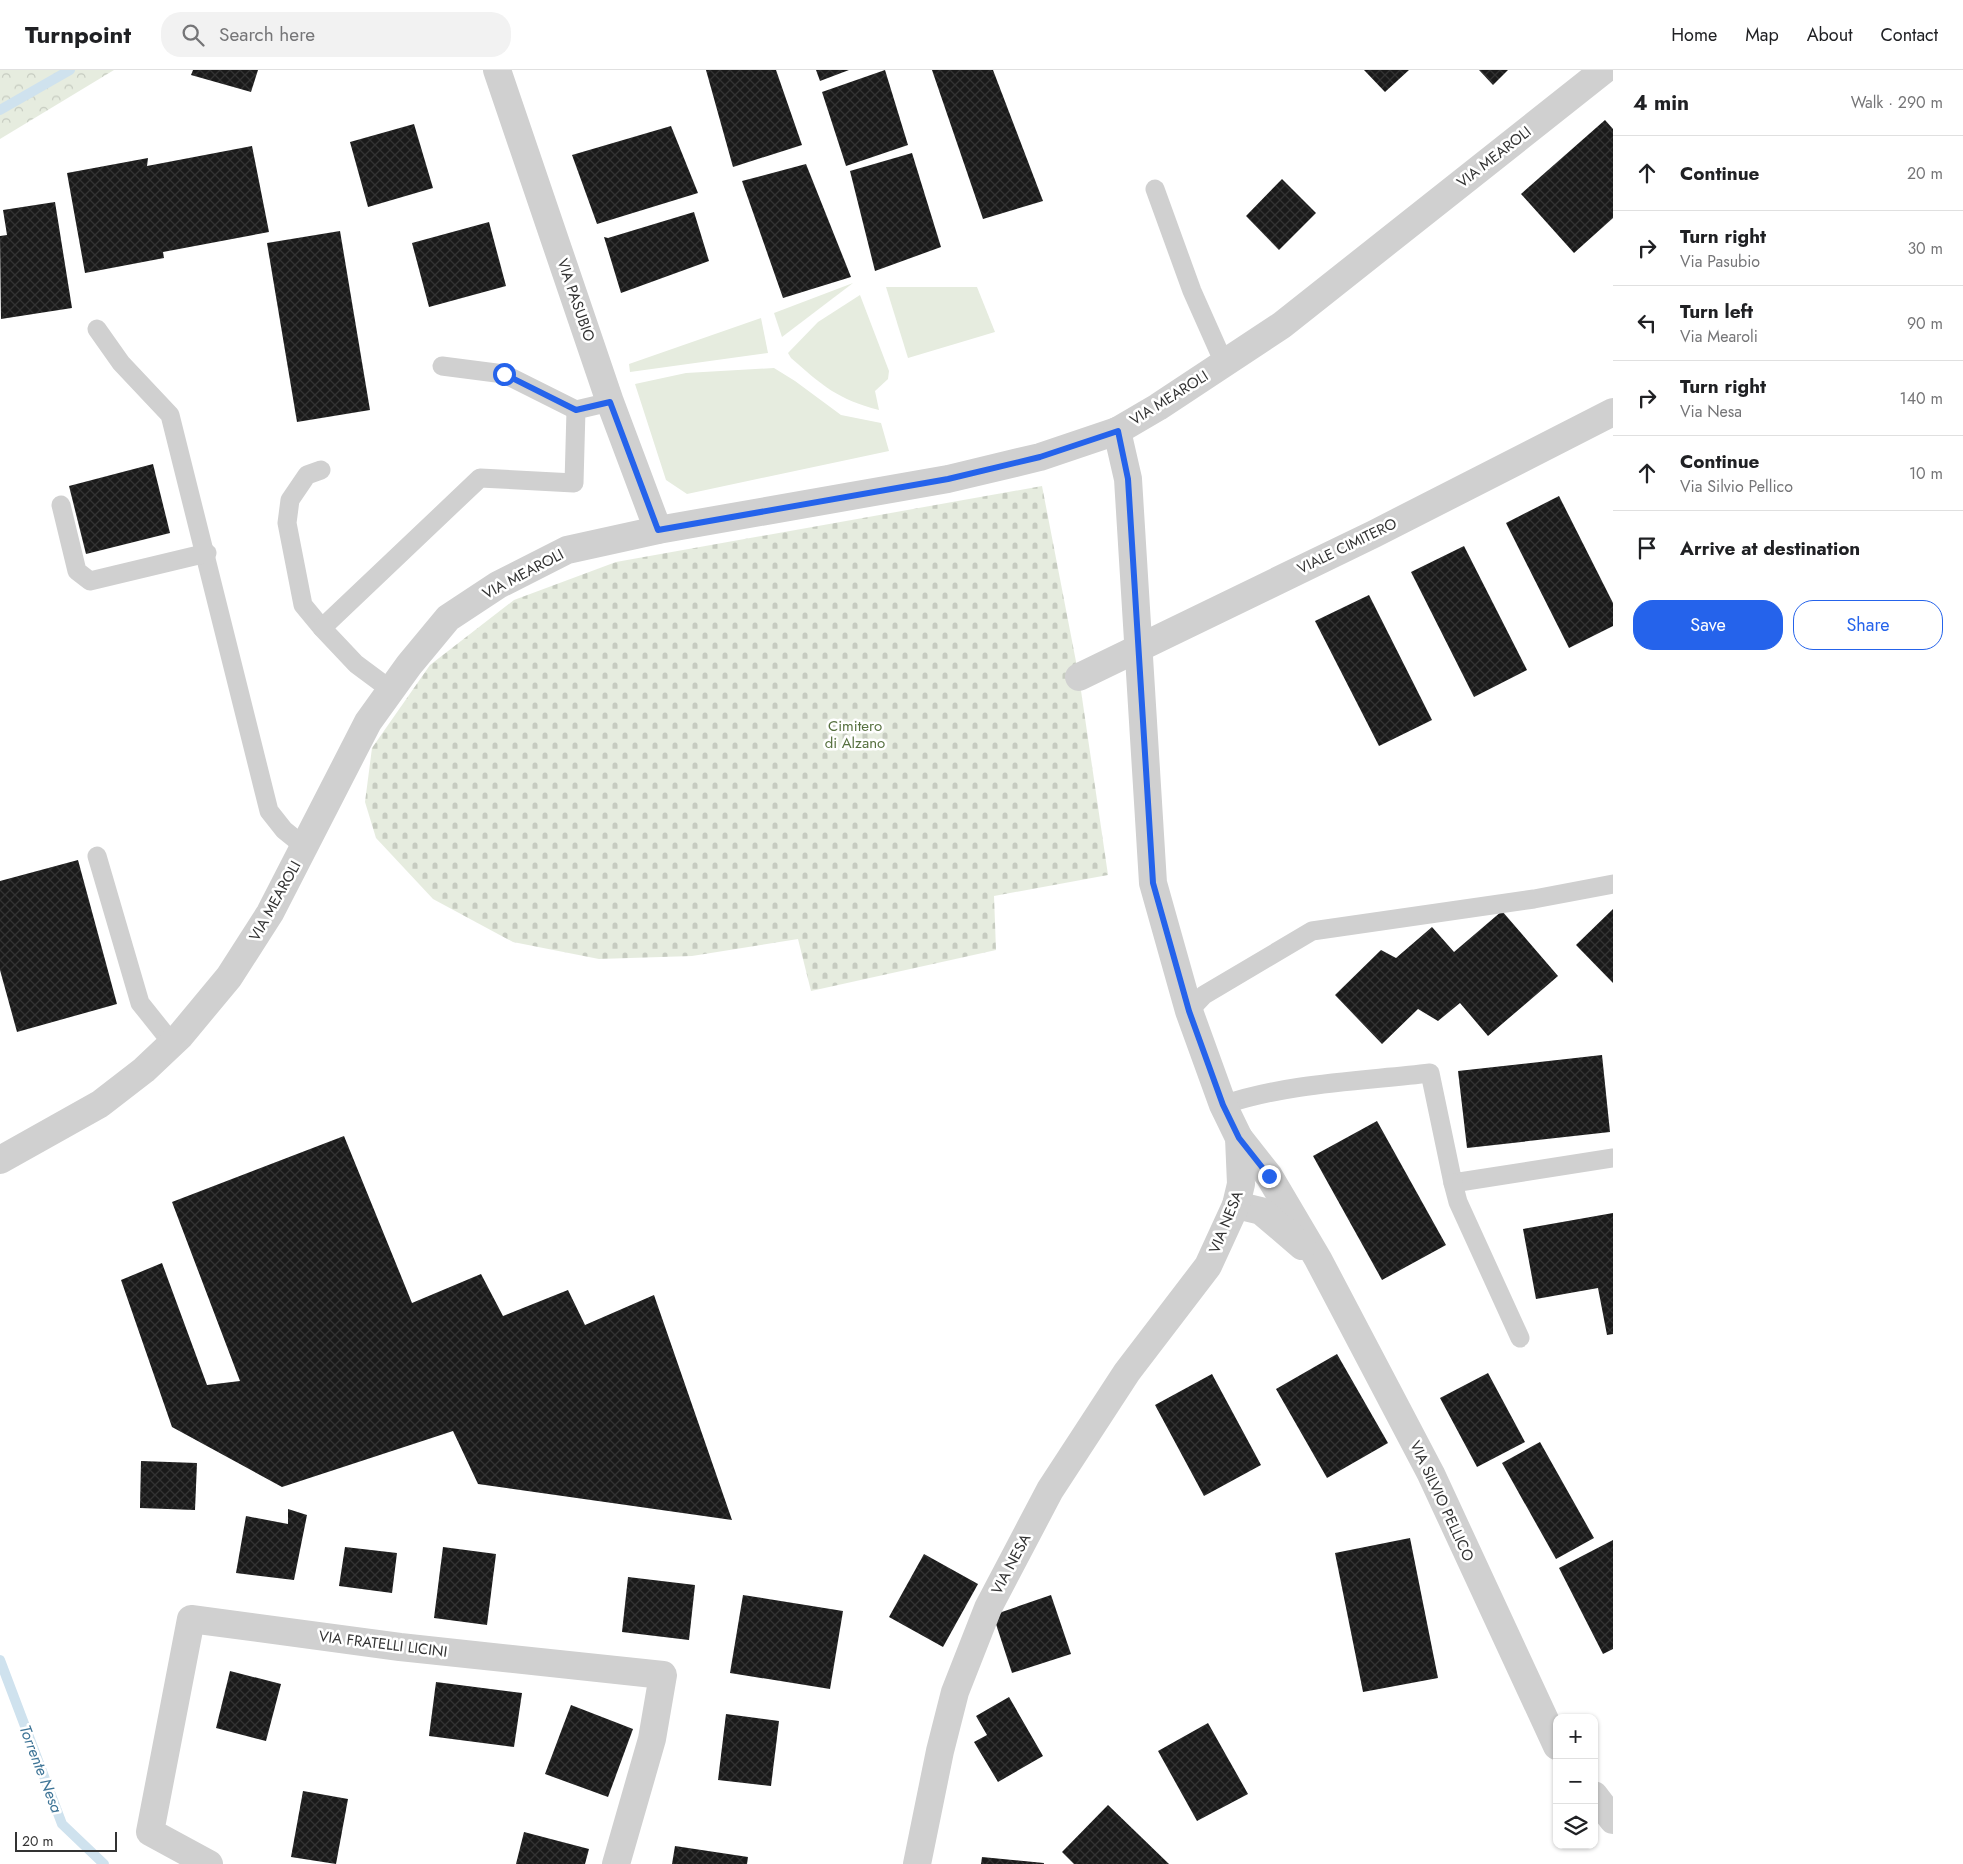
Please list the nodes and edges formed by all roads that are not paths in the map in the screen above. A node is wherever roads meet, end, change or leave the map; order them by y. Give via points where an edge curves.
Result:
1 (497, 70) edge
2 (1604, 70) edge
3 (1155, 189) dead end
4 (98, 329) dead end
5 (1224, 363) junction
6 (442, 366) dead end
7 (610, 402) junction
8 (576, 410) junction
9 (1613, 412) edge
10 (1118, 431) junction
11 (321, 470) dead end
12 (61, 506) dead end
13 (658, 530) junction
14 (206, 553) junction
15 (322, 628) junction
16 (1137, 648) junction
17 (1079, 676) dead end
18 (391, 690) junction
19 (305, 846) junction
20 (97, 856) dead end
21 (1613, 884) edge
22 (1189, 1011) junction
23 (172, 1042) junction
24 (1223, 1105) junction
25 (1239, 1138) junction
26 (1613, 1158) edge
27 (3, 1159) edge
28 (1453, 1183) junction
29 (1236, 1204) junction
30 (1318, 1260) junction
31 (1520, 1338) dead end
32 (1553, 1737) edge
33 (1598, 1800) edge
34 (1613, 1820) edge
35 (209, 1864) edge
36 (616, 1864) edge
37 (917, 1864) edge

1 - 7 street, VIA PASUBIO
2 - 5 street, VIA MEAROLI via 1282,325
3 - 5 lane via 1192,291
4 - 14 lane via 121,363 170,415
5 - 10 street, VIA MEAROLI
6 - 8 lane via 504,374
7 - 8 lane
7 - 13 street, VIA PASUBIO
8 - 15 lane via 574,483 480,478
9 - 16 street, VIALE CIMITERO via 1374,534
10 - 13 street, VIA MEAROLI via 1040,457 948,479
10 - 16 street, VIA NESA via 1128,479
11 - 15 lane via 307,476 290,500 287,523 303,605
12 - 14 lane via 77,571 90,581
13 - 18 street, VIA MEAROLI via 567,550 498,585 448,618
14 - 19 lane via 269,811 284,830
15 - 18 lane via 356,664
16 - 17 street, VIALE CIMITERO
16 - 22 street, VIA NESA via 1153,883
18 - 19 street, VIA MEAROLI via 368,722
19 - 23 street, VIA MEAROLI via 270,913 229,977
20 - 23 lane via 140,1003
21 - 22 lane via 1534,899 1312,931 1204,995
22 - 24 street, VIA NESA
23 - 27 street, VIA MEAROLI via 144,1070 100,1104
24 - 25 street, VIA NESA
24 - 28 lane via 1280,1091 1430,1073
25 - 29 street, VIA NESA via 1241,1184
25 - 30 street, VIA SILVIO PELLICO via 1269,1176
26 - 28 lane
28 - 31 lane via 1458,1202
29 - 30 street, VIA SILVIO PELLICO via 1261,1211
29 - 37 street, VIA NESA via 1208,1266 1127,1372 1050,1490 988,1608 955,1692
30 - 32 street, VIA SILVIO PELLICO via 1431,1474
33 - 34 street
35 - 36 street, VIA FRATELLI LICINI via 150,1832 191,1619 400,1647 663,1675 652,1739

